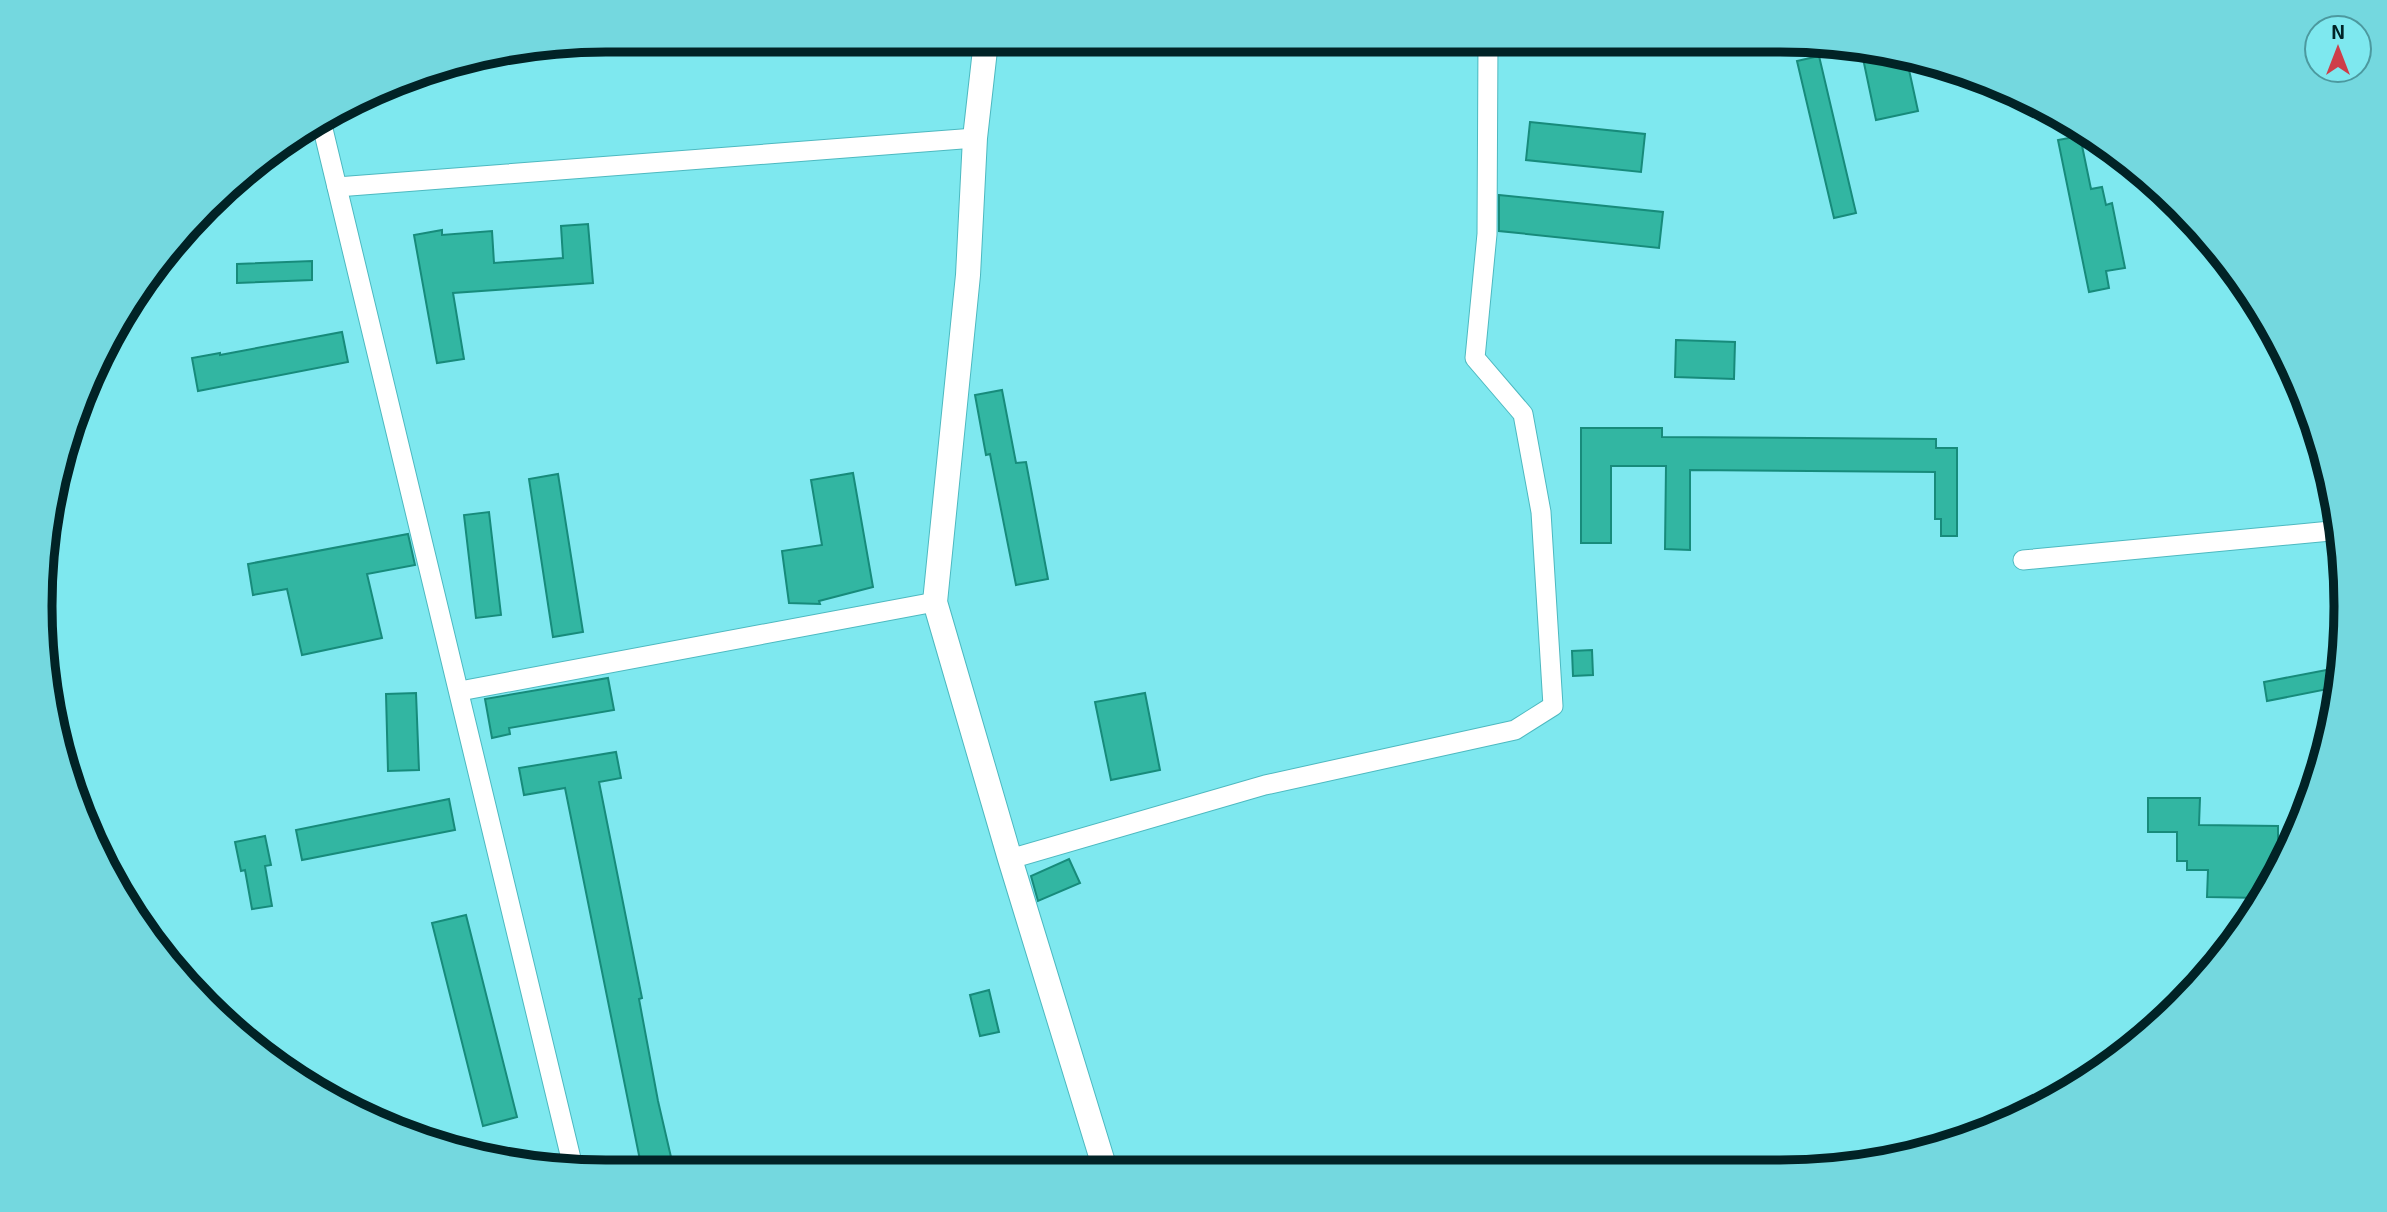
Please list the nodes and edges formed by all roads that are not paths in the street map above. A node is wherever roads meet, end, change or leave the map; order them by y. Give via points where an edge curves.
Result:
1 (985, 52) edge
2 (1488, 52) edge
3 (323, 130) edge
4 (975, 138) junction
5 (337, 187) junction
6 (2330, 531) edge
7 (2023, 560) dead end
8 (935, 601) junction
9 (460, 691) junction
10 (1010, 859) junction
11 (570, 1158) edge
12 (1102, 1160) edge

1 - 4 main road
2 - 10 street via 1486,234 1475,358 1523,414 1541,512 1553,706 1515,730 1265,785
3 - 5 street
4 - 5 street
4 - 8 main road via 968,275
5 - 9 street
6 - 7 street
8 - 9 street
8 - 10 main road
9 - 11 street
10 - 12 main road

